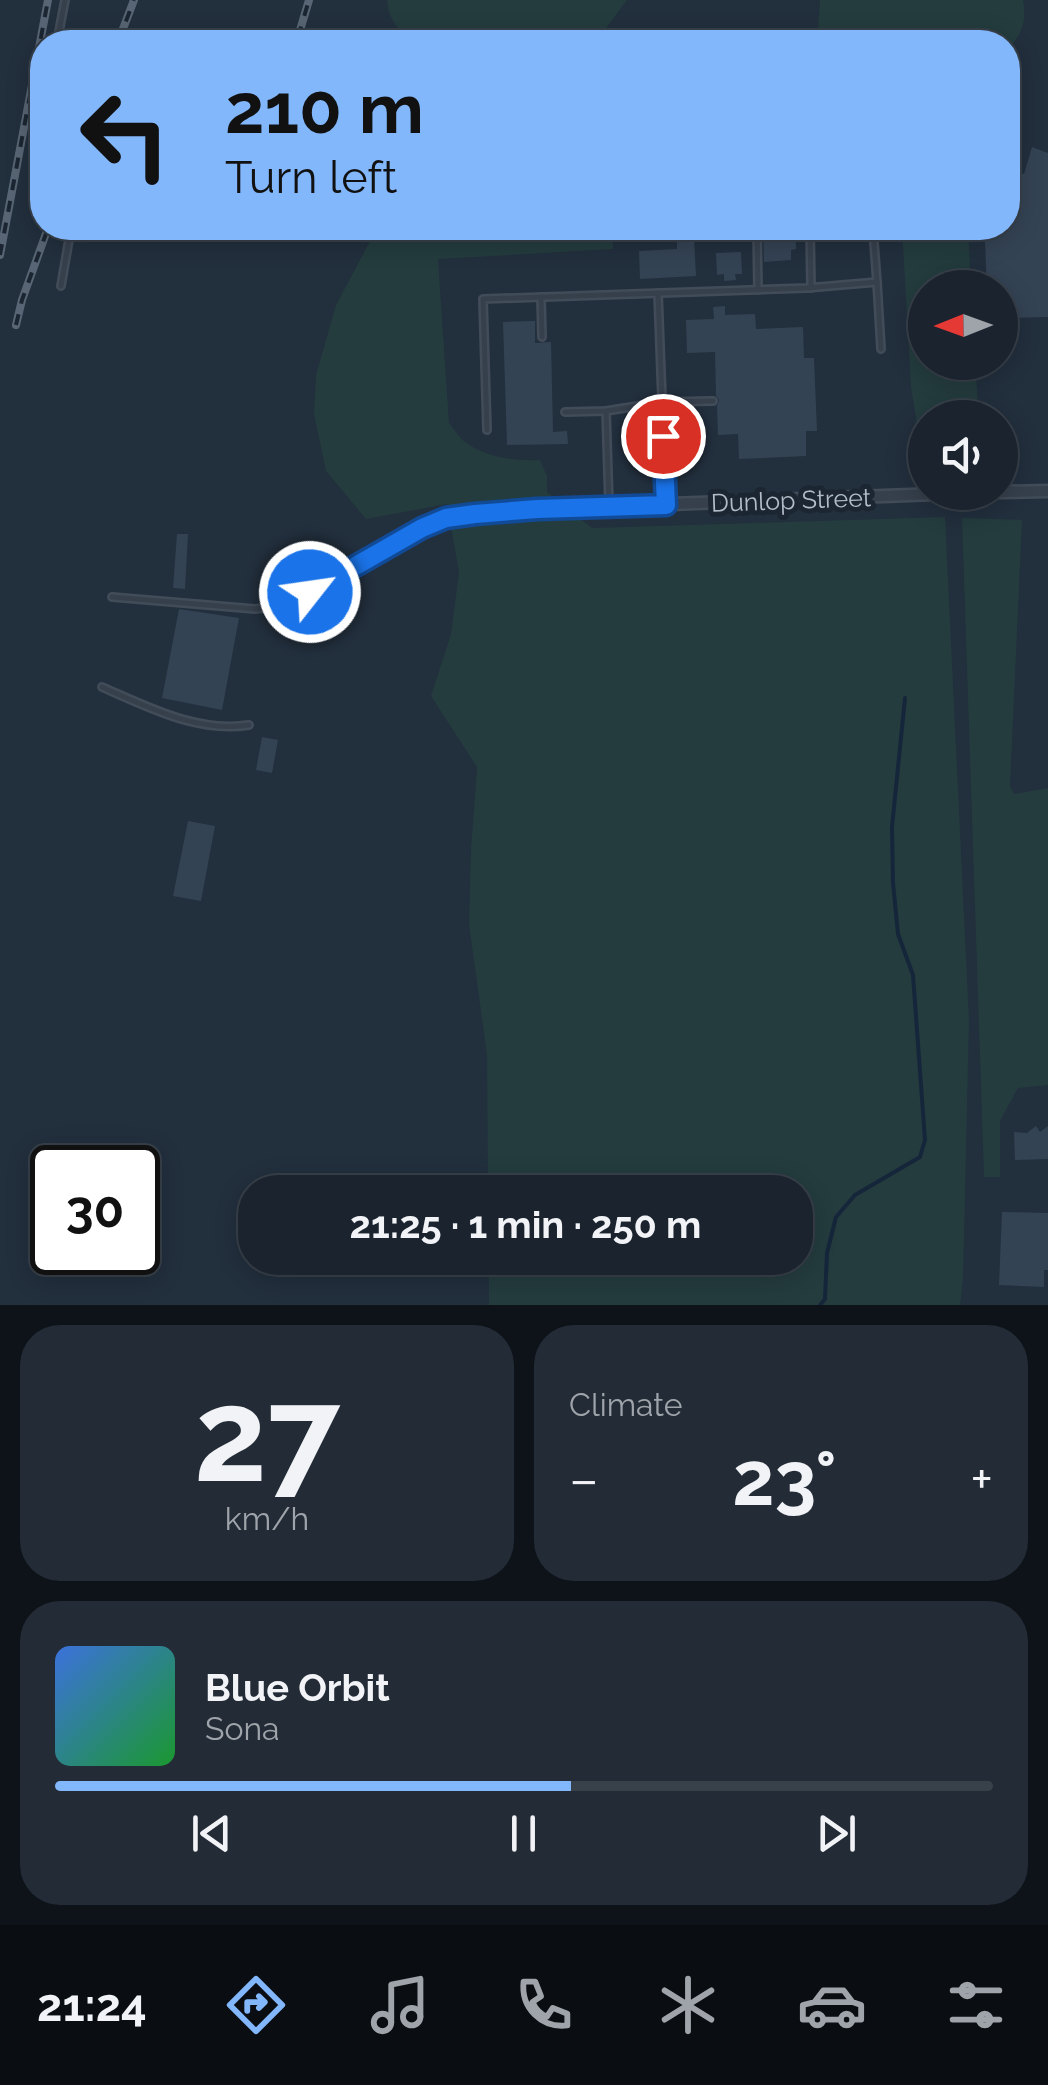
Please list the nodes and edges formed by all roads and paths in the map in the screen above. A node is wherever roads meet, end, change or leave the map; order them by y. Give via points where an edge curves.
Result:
1 (65, 0) edge
2 (59, 30) edge
3 (69, 240) edge
4 (757, 240) edge
5 (810, 240) edge
6 (874, 243) dead end
7 (877, 282) junction
8 (61, 286) dead end
9 (811, 288) junction
10 (758, 290) junction
11 (658, 293) junction
12 (541, 297) junction
13 (542, 338) dead end
14 (881, 350) dead end
15 (713, 401) dead end
16 (662, 402) junction
17 (606, 411) junction
18 (565, 412) dead end
19 (487, 430) dead end
20 (1048, 491) edge
21 (1018, 492) edge
22 (908, 495) edge
23 (666, 505) junction
24 (609, 507) junction
25 (310, 592) joint
26 (112, 597) dead end
27 (102, 687) dead end
28 (249, 725) dead end

1 - 2 lane
3 - 8 lane
4 - 10 lane
5 - 9 lane
6 - 7 lane
7 - 9 lane
7 - 14 lane
9 - 10 lane
10 - 11 lane
11 - 12 lane
11 - 16 lane
12 - 13 lane
12 - 19 lane via 483,299
15 - 16 lane
16 - 17 lane
16 - 23 lane
17 - 18 lane
17 - 24 lane
20 - 21 street
22 - 23 street, Dunlop Street
23 - 24 street, Dunlop Street
24 - 25 street, Dunlop Street via 446,518
25 - 26 lane via 265,608
27 - 28 lane via 180,718 222,728

